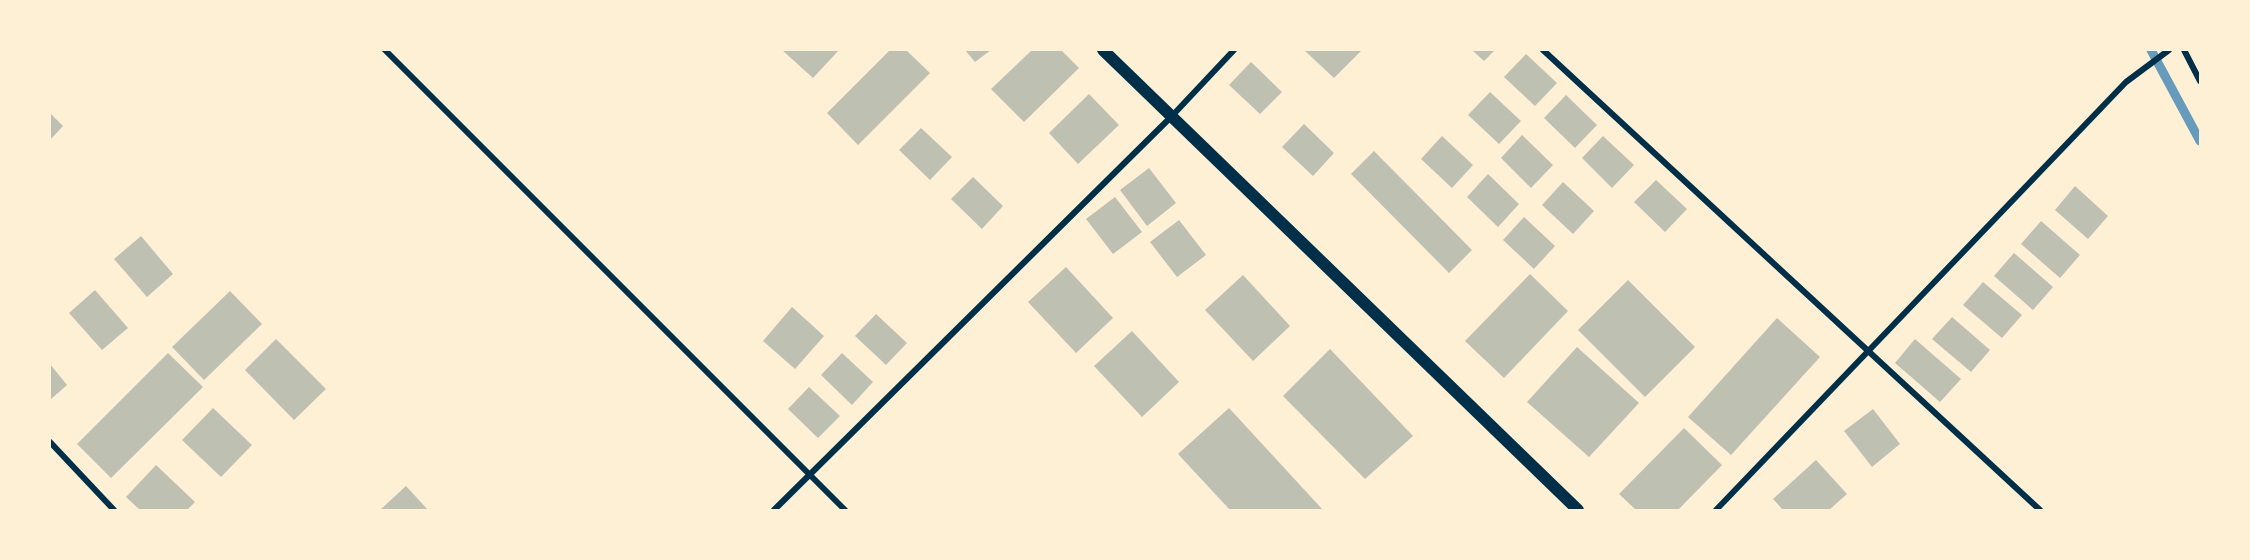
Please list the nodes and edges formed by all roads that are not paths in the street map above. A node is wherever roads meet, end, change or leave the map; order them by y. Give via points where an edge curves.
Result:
1 (385, 50) edge
2 (1103, 50) edge
3 (1234, 50) edge
4 (1544, 50) edge
5 (2169, 50) edge
6 (2184, 50) edge
7 (2200, 81) edge
8 (1171, 117) junction
9 (1868, 352) junction
10 (50, 442) edge
11 (810, 475) junction
12 (114, 510) edge
13 (774, 510) edge
14 (845, 510) edge
15 (1578, 510) edge
16 (1716, 510) edge
17 (2040, 510) edge

1 - 11 street
2 - 8 main road
3 - 8 street
4 - 9 street
5 - 9 street via 2126,82
6 - 7 street
8 - 11 street
8 - 15 main road
9 - 16 street
9 - 17 street
10 - 12 street
11 - 13 street
11 - 14 street

